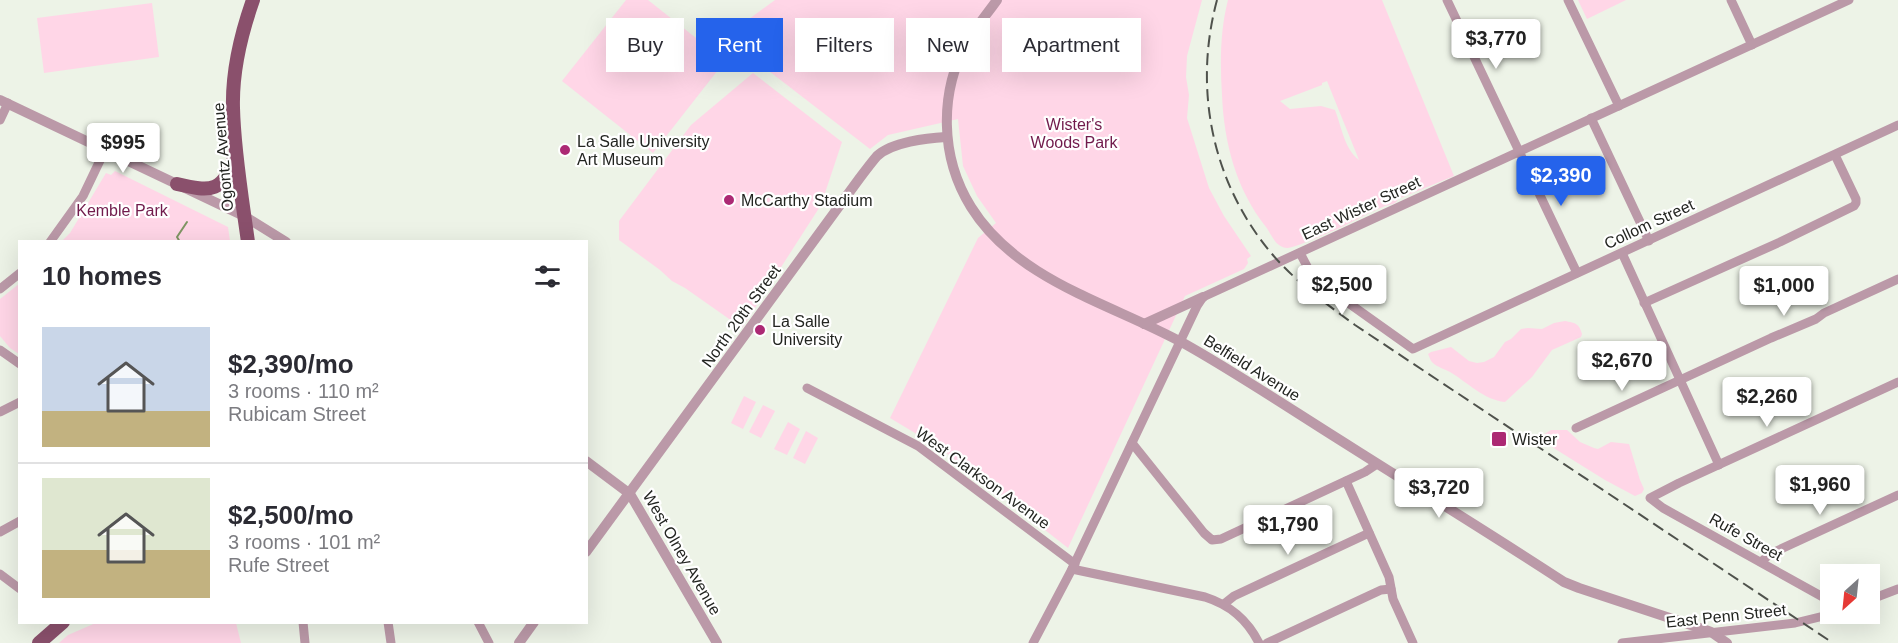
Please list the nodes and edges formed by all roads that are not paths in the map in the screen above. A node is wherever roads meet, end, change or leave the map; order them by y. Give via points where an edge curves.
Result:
1 (254, 0) edge
2 (997, 0) edge
3 (1448, 0) edge
4 (1568, 0) edge
5 (1731, 0) edge
6 (1849, 0) edge
7 (1752, 45) junction
8 (4, 101) edge
9 (1619, 106) junction
10 (1591, 118) junction
11 (0, 120) edge
12 (1898, 125) edge
13 (946, 136) junction
14 (236, 147) junction
15 (105, 150) junction
16 (1520, 152) junction
17 (1835, 154) junction
18 (177, 184) junction
19 (244, 216) junction
20 (51, 240) edge
21 (248, 240) edge
22 (283, 240) edge
23 (1649, 241) junction
24 (1300, 253) junction
25 (1622, 253) junction
26 (1577, 273) junction
27 (18, 275) edge
28 (1898, 279) edge
29 (0, 289) edge
30 (1203, 297) junction
31 (1644, 303) junction
32 (1143, 324) junction
33 (1180, 341) junction
34 (0, 350) edge
35 (18, 363) edge
36 (1680, 380) junction
37 (1898, 382) edge
38 (807, 388) dead end
39 (18, 403) edge
40 (0, 412) edge
41 (1576, 428) dead end
42 (1132, 443) junction
43 (588, 462) edge
44 (1377, 464) junction
45 (1719, 465) junction
46 (1346, 481) junction
47 (630, 494) junction
48 (1898, 495) edge
49 (18, 522) edge
50 (0, 532) edge
51 (1369, 533) junction
52 (588, 549) edge
53 (1761, 562) junction
54 (1074, 566) junction
55 (0, 574) edge
56 (18, 588) edge
57 (1390, 589) junction
58 (1898, 590) edge
59 (1820, 595) edge
60 (1880, 596) edge
61 (1224, 604) junction
62 (1820, 617) edge
63 (61, 624) edge
64 (303, 624) edge
65 (388, 624) edge
66 (479, 624) edge
67 (533, 624) edge
68 (1711, 632) junction
69 (1410, 642) edge
70 (39, 643) edge
71 (305, 643) edge
72 (391, 643) edge
73 (489, 643) edge
74 (519, 643) edge
75 (717, 643) edge
76 (1033, 643) edge
77 (1259, 643) edge
78 (1267, 643) edge
79 (1622, 643) edge
80 (1727, 643) edge

1 - 14 main road, Ogontz Avenue via 236,69
2 - 13 street, Belfield Avenue via 957,64 949,96
3 - 16 street
4 - 9 street
5 - 7 street
6 - 7 street, East Wister Street
7 - 9 street, East Wister Street
8 - 11 street
8 - 15 street
9 - 10 street, East Wister Street
10 - 16 street, East Wister Street
10 - 23 street
12 - 17 street, Collom Street
13 - 32 street, Belfield Avenue via 961,189 996,239 1047,276
13 - 47 street, North 20th Street via 898,145 879,154
14 - 18 main road via 231,168 216,188
14 - 19 main road, Ogontz Avenue
15 - 18 street
15 - 20 street via 83,196
16 - 24 street, East Wister Street
16 - 26 street
17 - 23 street, Collom Street
17 - 31 street via 1856,203
18 - 19 street
19 - 21 main road, Ogontz Avenue
19 - 22 street
23 - 25 street, Collom Street
24 - 26 street, Collom Street via 1310,272 1324,286 1413,349
24 - 30 street, East Wister Street
25 - 26 street, Collom Street
25 - 31 street
27 - 29 street
28 - 36 street
30 - 32 street
30 - 33 street
31 - 36 street
32 - 33 street, Belfield Avenue
33 - 42 street
33 - 44 street, Belfield Avenue
34 - 35 street
36 - 41 street
36 - 45 street
37 - 45 street
38 - 54 street, West Clarkson Avenue via 918,446
39 - 40 street
42 - 46 street via 1212,540
42 - 54 street
43 - 47 street, West Olney Avenue
44 - 46 street
44 - 68 street, Belfield Avenue via 1571,585
45 - 53 street, Rufe Street via 1650,498
46 - 51 street
47 - 52 street, North 20th Street
47 - 75 street, West Olney Avenue
48 - 53 street via 1770,554
49 - 50 street
51 - 57 street via 1389,577
51 - 61 street
53 - 59 street, Rufe Street
54 - 61 street, West Clarkson Avenue
54 - 76 street
55 - 56 street
57 - 69 street
57 - 78 street
58 - 60 street
61 - 77 street, West Clarkson Avenue via 1244,619
62 - 68 street, East Penn Street
63 - 70 main road
64 - 71 street
65 - 72 street
66 - 73 street
67 - 74 street
68 - 79 street, East Penn Street
68 - 80 street, Belfield Avenue

